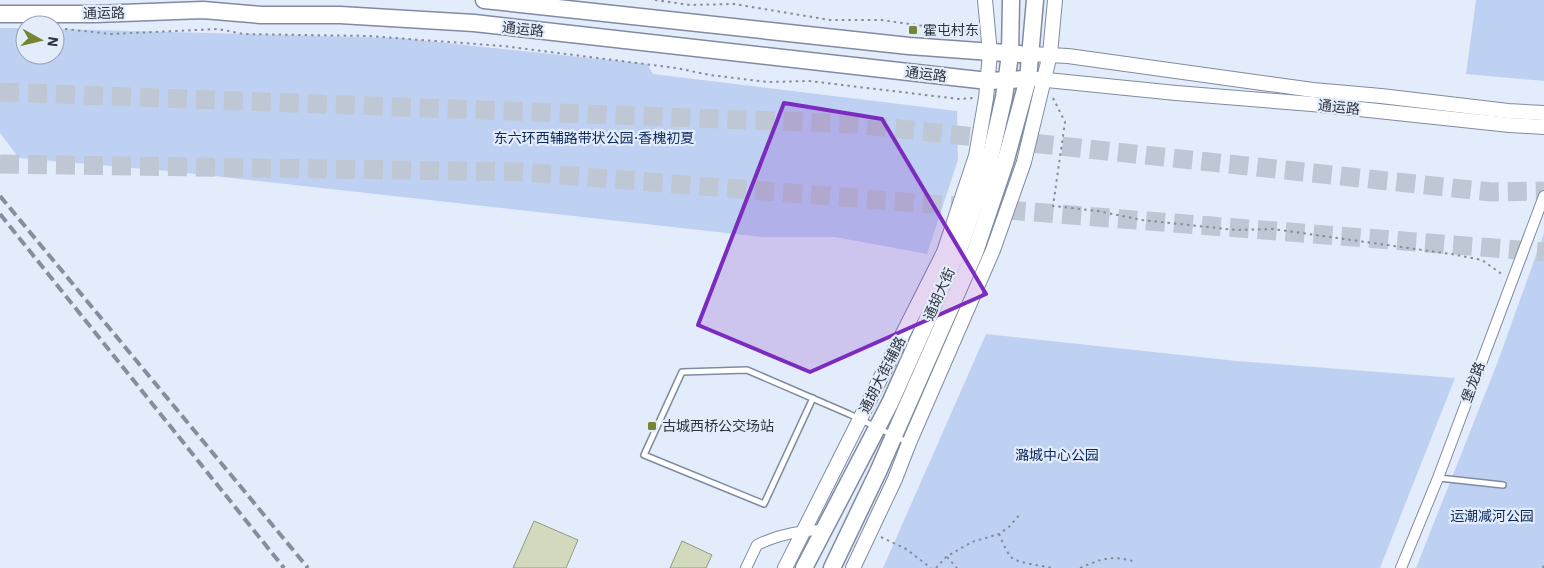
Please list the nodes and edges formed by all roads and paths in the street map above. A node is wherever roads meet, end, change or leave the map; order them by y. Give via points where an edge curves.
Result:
1 (484, 0) edge
2 (655, 0) edge
3 (985, 0) edge
4 (1011, 0) edge
5 (1035, 0) edge
6 (1055, 0) edge
7 (76, 7) edge
8 (94, 7) edge
9 (0, 14) edge
10 (65, 29) edge
11 (988, 34) junction
12 (990, 53) junction
13 (1030, 54) junction
14 (1050, 54) junction
15 (1010, 55) junction
16 (1036, 79) junction
17 (1007, 80) junction
18 (988, 81) junction
19 (1312, 97) junction
20 (986, 98) junction
21 (1544, 113) edge
22 (1544, 127) edge
23 (1544, 196) edge
24 (1513, 275) junction
25 (813, 398) junction
26 (860, 419) junction
27 (878, 428) junction
28 (894, 436) junction
29 (909, 443) junction
30 (1438, 478) junction
31 (1503, 485) dead end
32 (1021, 513) dead end
33 (804, 530) junction
34 (824, 530) junction
35 (870, 532) junction
36 (999, 534) junction
37 (946, 557) junction
38 (1136, 562) dead end
39 (1544, 564) edge
40 (746, 568) edge
41 (785, 568) edge
42 (804, 568) edge
43 (832, 568) edge
44 (853, 568) edge
45 (931, 568) edge
46 (936, 568) edge
47 (958, 568) edge
48 (1052, 568) edge
49 (1080, 568) edge
50 (1401, 568) edge
51 (1543, 568) edge

1 - 12 main road, 通运路
2 - 11 path via 690,5 734,4 830,20 881,20
3 - 11 street, 通胡大街辅路
4 - 15 main road, 通胡大街
5 - 13 main road, 通胡大街
6 - 14 street
7 - 8 main road, 通运路
7 - 9 main road, 通运路
8 - 18 main road, 通运路 via 474,23
10 - 20 path, 通运路 via 111,34 218,29 243,34 368,36 503,46 767,82 809,81 959,98
11 - 12 street, 通胡大街辅路
12 - 15 main road, 通运路
12 - 18 street, 通胡大街辅路
13 - 14 street, 通运路
13 - 15 main road, 通运路
13 - 16 main road, 通胡大街
14 - 16 street
14 - 19 street, 通运路
15 - 17 main road, 通胡大街
16 - 17 main road, 通运路
16 - 19 street, 通运路 via 1176,93
16 - 24 path via 1065,122 1053,206 1236,230 1273,229 1451,254 1482,260 1503,275
16 - 28 main road, 通胡大街 via 975,252
16 - 29 street via 1024,162 993,250
17 - 18 main road, 通运路
17 - 27 main road, 通胡大街 via 989,163 959,249
18 - 20 street, 通胡大街辅路
19 - 21 street, 通运路 via 1381,96
19 - 22 street, 通运路
20 - 26 street, 通胡大街辅路 via 976,156 944,252
23 - 24 street, 堡龙路
24 - 30 street, 堡龙路
25 - 25 lane via 764,504 644,455 682,372 747,370
25 - 26 lane
26 - 27 lane
26 - 33 street, 通胡大街辅路
27 - 28 lane
27 - 34 main road, 通胡大街
28 - 29 lane
28 - 43 main road, 通胡大街
29 - 35 street
30 - 31 lane
30 - 50 street, 堡龙路
32 - 36 path
33 - 34 street
33 - 40 street via 777,535 757,544
33 - 41 street, 通胡大街辅路
34 - 42 main road, 通胡大街
35 - 44 street
35 - 45 path via 906,549
36 - 37 path via 972,542
36 - 48 path via 1011,557 1019,562
37 - 46 path
37 - 47 path
38 - 49 path via 1120,558 1099,560
39 - 51 path

